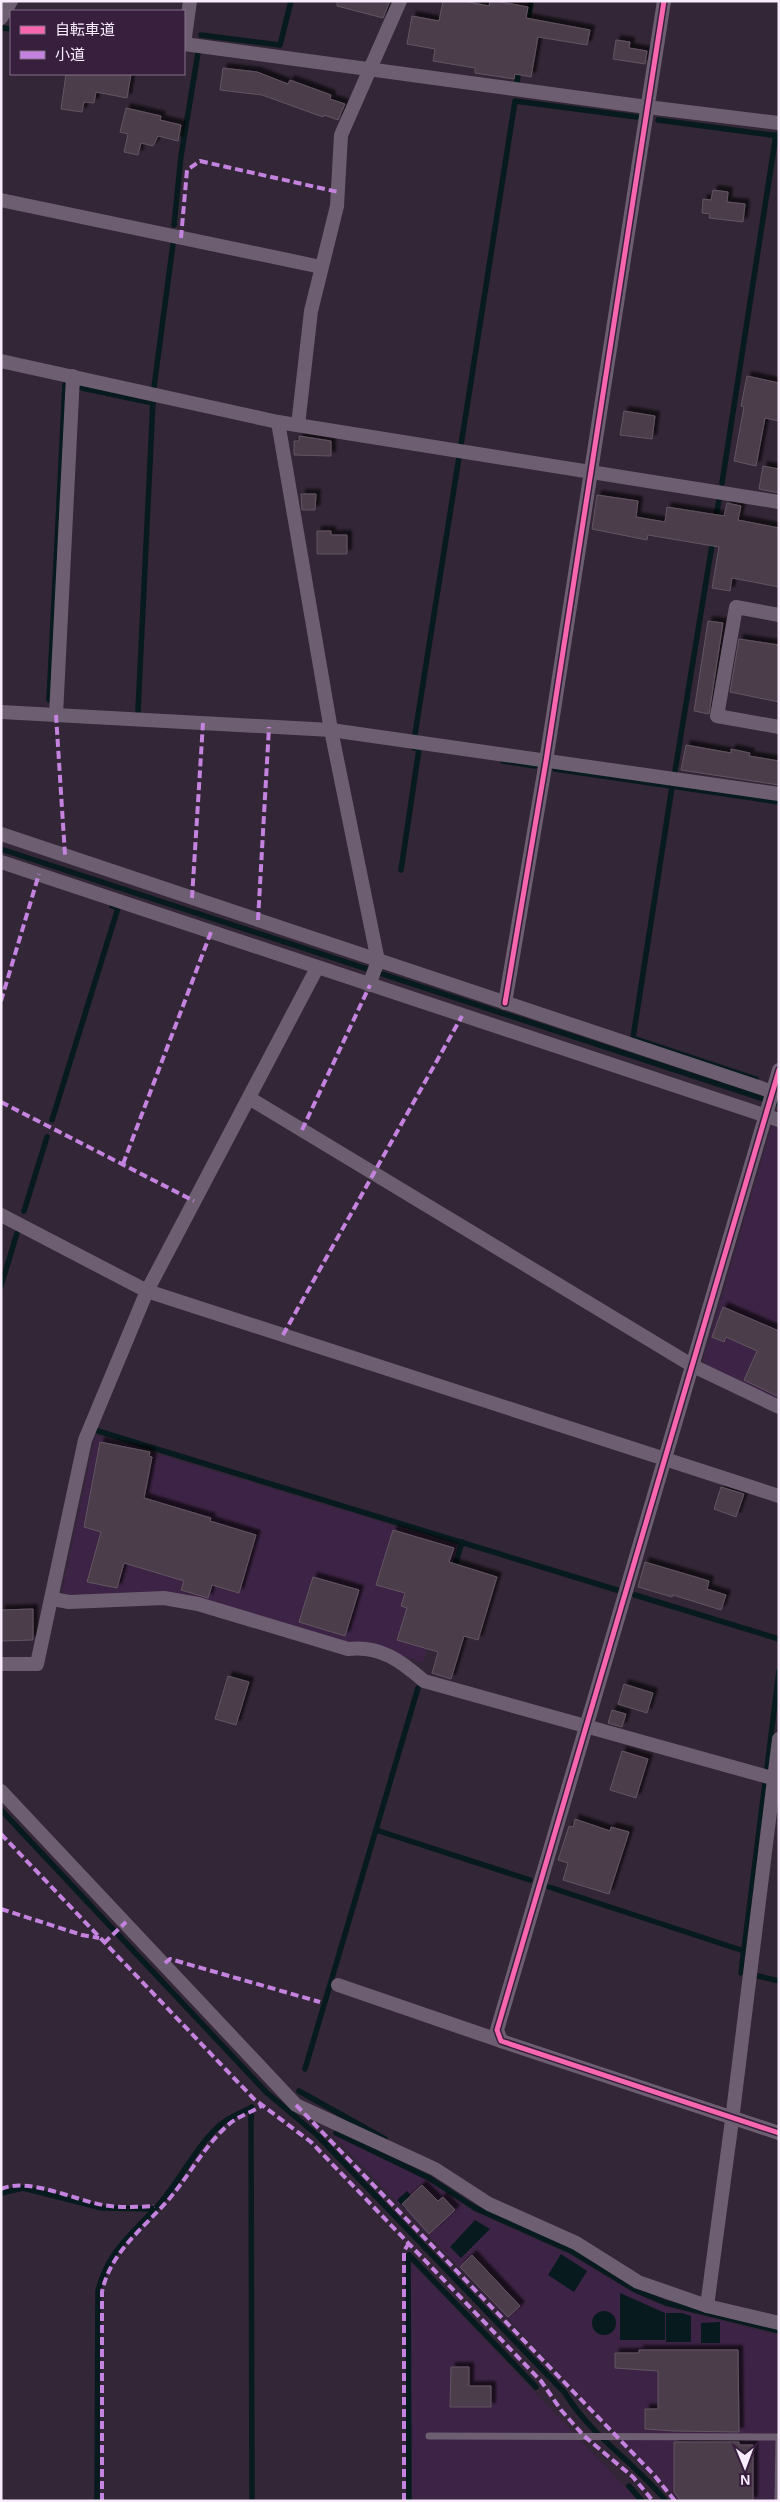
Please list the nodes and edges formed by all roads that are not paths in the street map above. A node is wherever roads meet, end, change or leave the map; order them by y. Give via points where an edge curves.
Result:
1 (11, 1) edge
2 (190, 1) edge
3 (400, 1) edge
4 (664, 1) edge
5 (1, 18) edge
6 (185, 37) edge
7 (185, 44) edge
8 (368, 69) junction
9 (647, 107) junction
10 (779, 123) edge
11 (1, 200) edge
12 (321, 267) junction
13 (1, 361) edge
14 (73, 376) junction
15 (278, 422) junction
16 (298, 425) junction
17 (590, 472) junction
18 (779, 502) edge
19 (779, 615) edge
20 (1, 712) edge
21 (56, 715) junction
22 (779, 727) edge
23 (331, 730) junction
24 (546, 761) junction
25 (779, 794) edge
26 (1, 834) edge
27 (1, 862) edge
28 (377, 963) junction
29 (317, 968) junction
30 (370, 983) junction
31 (505, 1002) junction
32 (779, 1070) edge
33 (774, 1094) edge
34 (249, 1098) junction
35 (770, 1116) edge
36 (1, 1215) edge
37 (147, 1291) junction
38 (693, 1366) junction
39 (779, 1407) edge
40 (666, 1461) junction
41 (779, 1496) edge
42 (53, 1600) junction
43 (1, 1664) edge
44 (587, 1726) junction
45 (779, 1739) edge
46 (776, 1779) edge
47 (1, 1791) edge
48 (338, 1985) dead end
49 (501, 2041) junction
50 (732, 2120) junction
51 (779, 2133) edge
52 (707, 2306) junction
53 (779, 2323) edge
54 (429, 2436) dead end
55 (778, 2501) edge

1 - 5 street
2 - 6 street
3 - 8 street
4 - 9 street
7 - 8 street
8 - 9 street
8 - 12 street via 341,135 337,206
9 - 10 street
9 - 17 street
11 - 12 street
12 - 16 street via 311,311
13 - 14 street
14 - 15 street
14 - 21 street
15 - 16 street
15 - 23 street
16 - 17 street
17 - 18 street
17 - 24 street
19 - 22 street via 736,607 717,716
20 - 21 street
21 - 23 street
23 - 24 street
23 - 28 street
24 - 25 street
24 - 31 street
26 - 28 street
27 - 29 street
28 - 30 street
28 - 31 street
29 - 30 street
29 - 34 street
30 - 35 street
31 - 33 street
32 - 33 street
33 - 35 street
34 - 37 street
34 - 38 street
35 - 38 street
36 - 37 street
37 - 40 street
37 - 42 street via 85,1440
38 - 39 street
38 - 40 street
40 - 41 street
40 - 44 street
42 - 43 street via 37,1664
42 - 44 street via 164,1598 198,1604 348,1649 363,1647 400,1660 424,1681
44 - 46 street
44 - 49 street via 497,2030
45 - 46 street
46 - 50 street
47 - 52 street via 296,2105 435,2169 489,2204 576,2244 638,2282
48 - 49 street
49 - 50 street
50 - 51 street
50 - 52 street
52 - 53 street
54 - 55 lane via 779,2437

